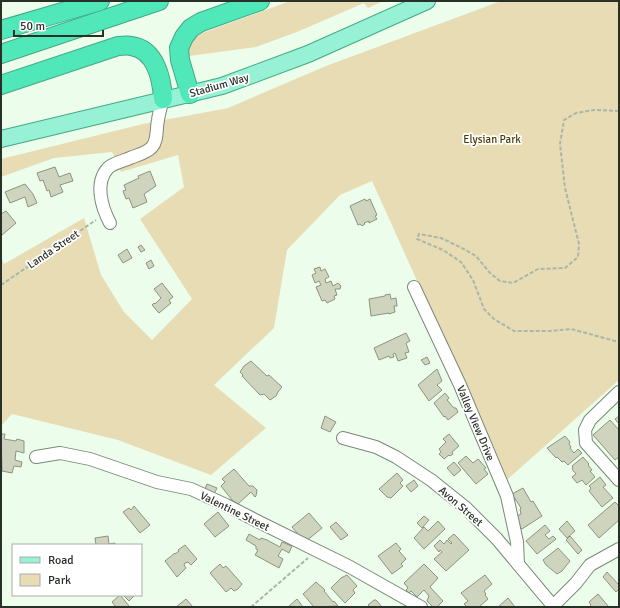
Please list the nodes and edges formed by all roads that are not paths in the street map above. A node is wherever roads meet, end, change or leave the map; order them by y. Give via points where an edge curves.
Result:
1 (100, 1) edge
2 (159, 1) edge
3 (260, 1) edge
4 (428, 1) edge
5 (1, 30) edge
6 (1, 54) edge
7 (1, 85) edge
8 (190, 94) junction
9 (163, 99) junction
10 (1, 140) edge
11 (108, 218) road end
12 (414, 287) dead end
13 (619, 392) edge
14 (343, 438) dead end
15 (36, 457) dead end
16 (619, 480) edge
17 (619, 549) edge
18 (518, 564) junction
19 (421, 607) edge
20 (553, 607) edge

1 - 5 highway
2 - 6 highway
3 - 8 highway via 201,22 191,28 184,37 179,48 180,60
4 - 8 main road, Stadium Way via 282,64 222,86
7 - 9 highway via 118,46 132,46 147,54 154,63 162,83
8 - 9 main road, Stadium Way
9 - 10 main road, Stadium Way
9 - 11 street via 152,147 108,168 103,176 100,196
12 - 18 street, Valley View Drive via 460,385 507,496 517,542
13 - 16 street via 590,420 585,430 586,443
14 - 18 street, Avon Street via 376,447 431,480 466,508
15 - 19 street, Valentine Street via 60,453 90,459 157,482 191,489
17 - 20 street via 590,565
18 - 20 street, Avon Street

